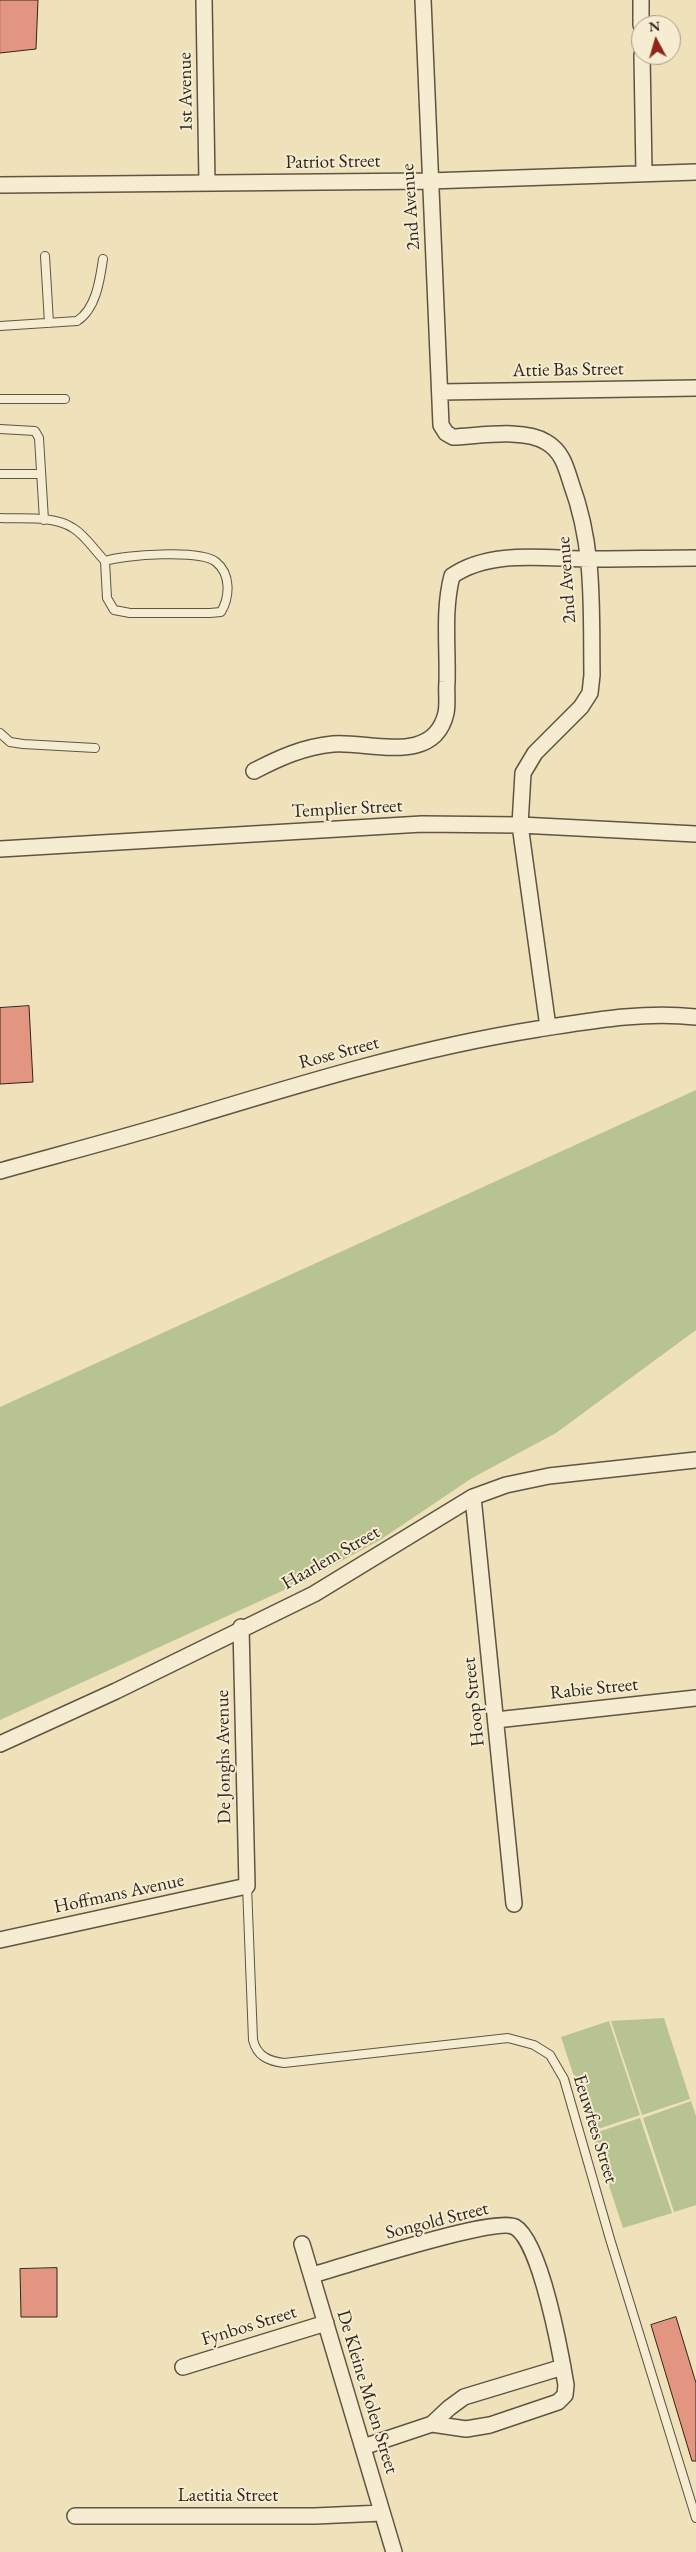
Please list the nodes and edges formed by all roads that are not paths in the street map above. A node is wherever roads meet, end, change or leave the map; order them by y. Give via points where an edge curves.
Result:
1 (204, 0) edge
2 (423, 0) edge
3 (641, 0) edge
4 (641, 15) edge
5 (642, 65) edge
6 (696, 172) edge
7 (644, 173) junction
8 (429, 181) junction
9 (207, 183) junction
10 (0, 185) edge
11 (45, 256) dead end
12 (103, 259) dead end
13 (0, 319) edge
14 (49, 323) junction
15 (0, 326) edge
16 (696, 388) edge
17 (440, 392) junction
18 (0, 399) edge
19 (65, 399) dead end
20 (0, 429) edge
21 (0, 474) edge
22 (41, 474) junction
23 (0, 518) edge
24 (44, 520) junction
25 (696, 558) edge
26 (590, 559) junction
27 (105, 561) junction
28 (0, 733) edge
29 (95, 748) dead end
30 (254, 771) dead end
31 (520, 825) junction
32 (696, 834) edge
33 (0, 849) edge
34 (696, 1017) edge
35 (548, 1027) junction
36 (0, 1171) edge
37 (696, 1460) edge
38 (473, 1497) junction
39 (241, 1627) junction
40 (696, 1698) edge
41 (496, 1720) junction
42 (0, 1744) edge
43 (247, 1886) junction
44 (514, 1904) dead end
45 (0, 1940) edge
46 (302, 2244) dead end
47 (312, 2275) junction
48 (326, 2323) junction
49 (183, 2367) dead end
50 (563, 2367) junction
51 (432, 2424) junction
52 (363, 2447) junction
53 (382, 2513) junction
54 (75, 2516) dead end
55 (696, 2518) edge
56 (394, 2552) edge

1 - 9 street, 1st Avenue
2 - 8 street, 2nd Avenue
3 - 4 street
5 - 7 street
6 - 7 street, Patriot Street
7 - 8 street, Patriot Street
8 - 9 street, Patriot Street
8 - 17 street, 2nd Avenue
9 - 10 street, Patriot Street
11 - 14 lane
12 - 14 lane via 100,283 86,316 77,321
13 - 15 lane
14 - 15 lane
16 - 17 street, Attie Bas Street
17 - 26 street, 2nd Avenue via 441,425 446,434 453,437 525,434 546,442 562,457 580,506
18 - 19 lane
20 - 22 lane via 35,431 39,438
21 - 22 lane
22 - 24 lane
23 - 24 lane
24 - 27 lane via 74,528
25 - 26 street
26 - 30 street via 535,557 492,560 463,568 452,576 447,596 446,712 438,733 429,740 390,748 335,744 306,748
26 - 31 street, 2nd Avenue via 590,694 534,753 523,773
27 - 27 lane via 140,554 202,557 215,562 224,574 228,590 224,605 221,612 210,613 114,610 107,598
28 - 29 lane via 10,742
31 - 32 street, Templier Street
31 - 33 street, Templier Street via 422,824
31 - 35 street, 2nd Avenue
34 - 35 street, Rose Street via 675,1014 618,1017
35 - 36 street, Rose Street via 447,1046 339,1073 144,1132
37 - 38 street, Haarlem Street via 549,1476 506,1485
38 - 39 street, Haarlem Street via 314,1594
38 - 41 street, Hoop Street
39 - 42 street, Haarlem Street via 116,1691
39 - 43 street, De Jonghs Avenue
40 - 41 street, Rabie Street
41 - 44 street, Hoop Street
43 - 45 street, Hoffmans Avenue
43 - 55 lane, Eeuwfees Street via 253,2040 264,2058 284,2063 508,2038 534,2044 550,2055 558,2066 570,2096 610,2239
46 - 47 street, De Kleine Molen Street
47 - 48 street, De Kleine Molen Street
47 - 50 street, Songold Street via 466,2231 496,2225 514,2226 530,2248 546,2295
48 - 49 street, Fynbos Street
48 - 52 street, De Kleine Molen Street
50 - 51 street, Songold Street via 464,2397
50 - 51 street, Songold Street via 566,2392 551,2406 475,2428
51 - 52 street, Songold Street
52 - 53 street, De Kleine Molen Street
53 - 54 street, Laetitia Street
53 - 56 street, De Kleine Molen Street

